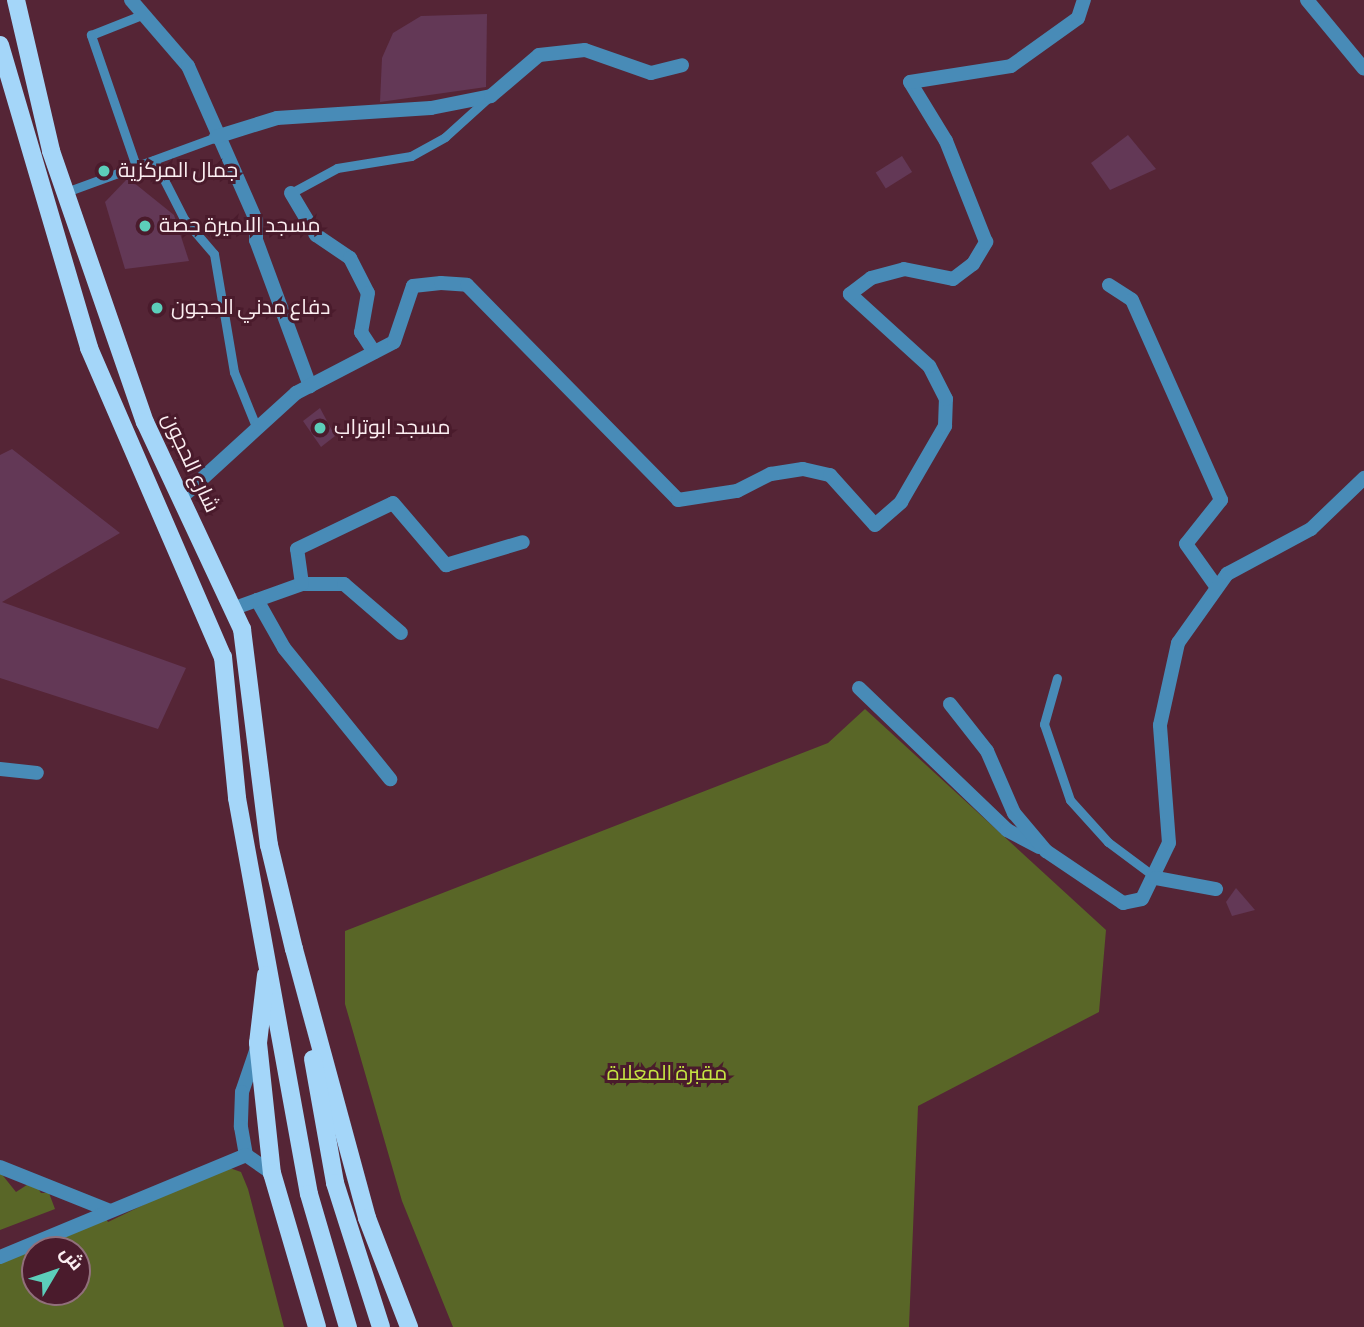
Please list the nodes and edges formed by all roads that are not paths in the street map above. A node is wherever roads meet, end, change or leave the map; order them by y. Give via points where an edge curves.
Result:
1 (16, 0) edge
2 (131, 0) edge
3 (1084, 0) edge
4 (1307, 0) edge
5 (144, 14) junction
6 (0, 45) edge
7 (682, 65) dead end
8 (1364, 69) edge
9 (491, 96) junction
10 (216, 137) junction
11 (154, 160) junction
12 (136, 166) junction
13 (65, 192) junction
14 (291, 193) joint
15 (1109, 285) dead end
16 (374, 352) junction
17 (310, 386) junction
18 (257, 429) junction
19 (1364, 478) edge
20 (181, 498) junction
21 (523, 542) dead end
22 (302, 584) junction
23 (1216, 586) junction
24 (257, 600) junction
25 (232, 609) junction
26 (401, 633) dead end
27 (1057, 678) dead end
28 (859, 688) dead end
29 (950, 704) dead end
30 (0, 769) edge
31 (37, 773) dead end
32 (390, 779) dead end
33 (1046, 851) junction
34 (1156, 878) junction
35 (1216, 889) dead end
36 (293, 949) junction
37 (269, 955) junction
38 (258, 1043) junction
39 (246, 1154) junction
40 (0, 1167) edge
41 (272, 1173) junction
42 (110, 1212) junction
43 (0, 1257) edge
44 (317, 1327) edge
45 (348, 1327) edge
46 (381, 1327) edge
47 (409, 1327) edge

1 - 13 main road, شارع الحجون
2 - 5 street
3 - 16 street via 1078,18 1011,66 911,82 946,141 986,242 974,264 953,279 904,269 871,278 850,295 929,366 946,399 945,426 901,502 875,525 830,475 803,469 771,474 737,491 678,500 467,285 413,286 394,342
4 - 8 street
5 - 10 street via 188,66
5 - 12 lane via 91,35
6 - 37 main road via 89,348 223,657 236,798
7 - 9 street via 651,73 586,50 539,55
9 - 10 street via 431,108 277,118
9 - 14 lane via 445,137 411,156 337,168
10 - 11 lane
10 - 17 street via 256,220 256,240
11 - 12 lane
11 - 18 lane via 184,219 215,254 234,372
12 - 13 lane
13 - 20 main road, شارع الحجون via 145,422
14 - 16 street via 316,235 350,258 368,293 361,332
15 - 23 street via 1132,300 1221,500 1186,544
16 - 17 street
17 - 18 street
18 - 20 street
19 - 23 street via 1311,529 1267,548
20 - 25 main road, شارع الحجون
21 - 22 street via 446,565 393,503 298,549
22 - 24 street
22 - 26 street via 344,584
23 - 34 street via 1178,643 1160,725 1169,844
24 - 25 street
24 - 32 street via 284,648
25 - 36 main road, شارع الحجون via 242,629 269,845
27 - 34 lane via 1044,724 1070,800 1108,842
28 - 33 street via 1007,830
29 - 33 street via 987,751 1014,813
30 - 31 street
33 - 34 street via 1123,902 1142,898
34 - 35 street
36 - 46 main road via 335,1182
36 - 47 main road via 367,1218
37 - 38 main road
37 - 45 main road via 309,1195
38 - 39 street via 242,1092
38 - 41 main road
39 - 41 street
39 - 42 street
40 - 42 street
41 - 44 main road
42 - 43 street

